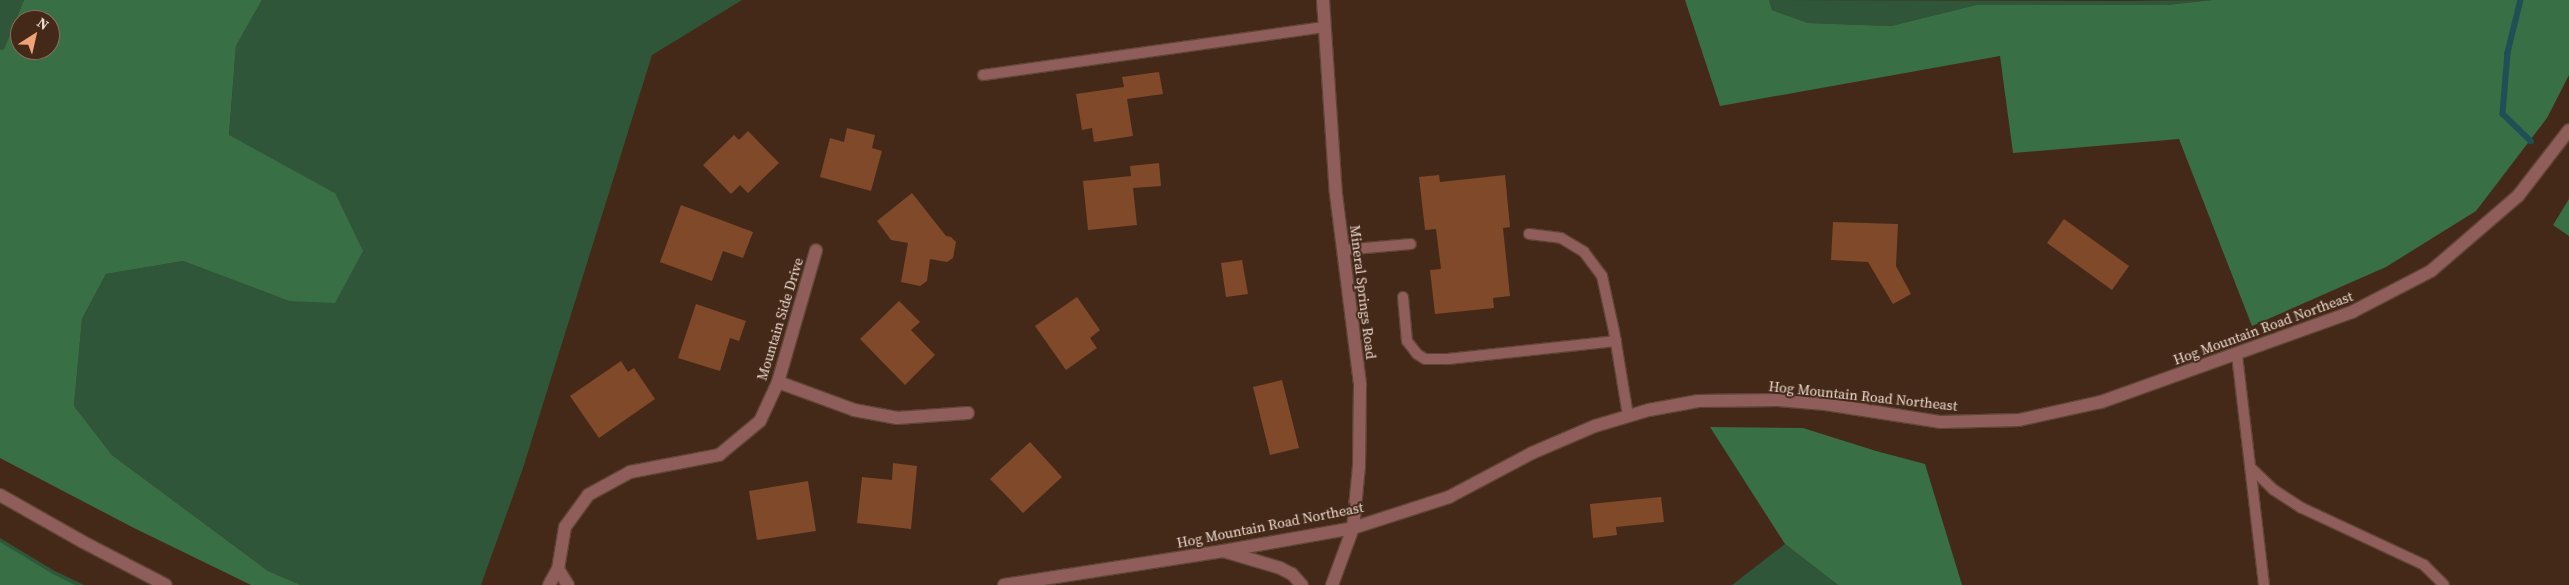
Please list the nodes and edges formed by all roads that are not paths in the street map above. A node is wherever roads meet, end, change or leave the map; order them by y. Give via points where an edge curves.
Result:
1 (1323, 0) edge
2 (1325, 27) junction
3 (983, 75) dead end
4 (2569, 130) edge
5 (1529, 234) dead end
6 (1411, 244) dead end
7 (816, 250) dead end
8 (1343, 250) junction
9 (1403, 297) dead end
10 (1616, 341) junction
11 (2237, 355) junction
12 (778, 382) junction
13 (968, 413) dead end
14 (1628, 416) junction
15 (2250, 467) junction
16 (0, 495) edge
17 (1353, 528) junction
18 (1223, 551) junction
19 (558, 569) junction
20 (166, 585) edge
21 (549, 585) edge
22 (568, 585) edge
23 (1004, 585) edge
24 (1302, 585) edge
25 (1332, 585) edge
26 (2264, 585) edge
27 (2444, 585) edge

1 - 2 street, Mineral Springs Road
2 - 3 lane
2 - 8 street, Mineral Springs Road
4 - 11 street, Hog Mountain Road Northeast via 2518,196 2431,271 2352,312
5 - 10 lane via 1561,238 1584,252 1602,276
6 - 8 lane
7 - 12 street, Mountain Side Drive
8 - 17 street, Mineral Springs Road via 1360,385 1359,466
9 - 10 lane via 1407,341 1424,359
10 - 14 lane
11 - 14 street, Hog Mountain Road Northeast via 2101,402 2019,420 1940,422 1778,400 1698,401
11 - 15 lane
12 - 13 street via 854,410 896,418
12 - 19 street, Mountain Side Drive via 760,421 719,455 630,472 588,495 565,527
14 - 17 street, Hog Mountain Road Northeast via 1595,426 1532,454 1449,497
15 - 26 lane
15 - 27 lane via 2274,490 2302,508 2424,565
16 - 20 street
17 - 18 street, Hog Mountain Road Northeast
17 - 25 street, Mineral Springs Road
18 - 23 street, Hog Mountain Road Northeast
18 - 24 street via 1280,568 1292,574
19 - 21 street, Mountain Side Drive
19 - 22 street

